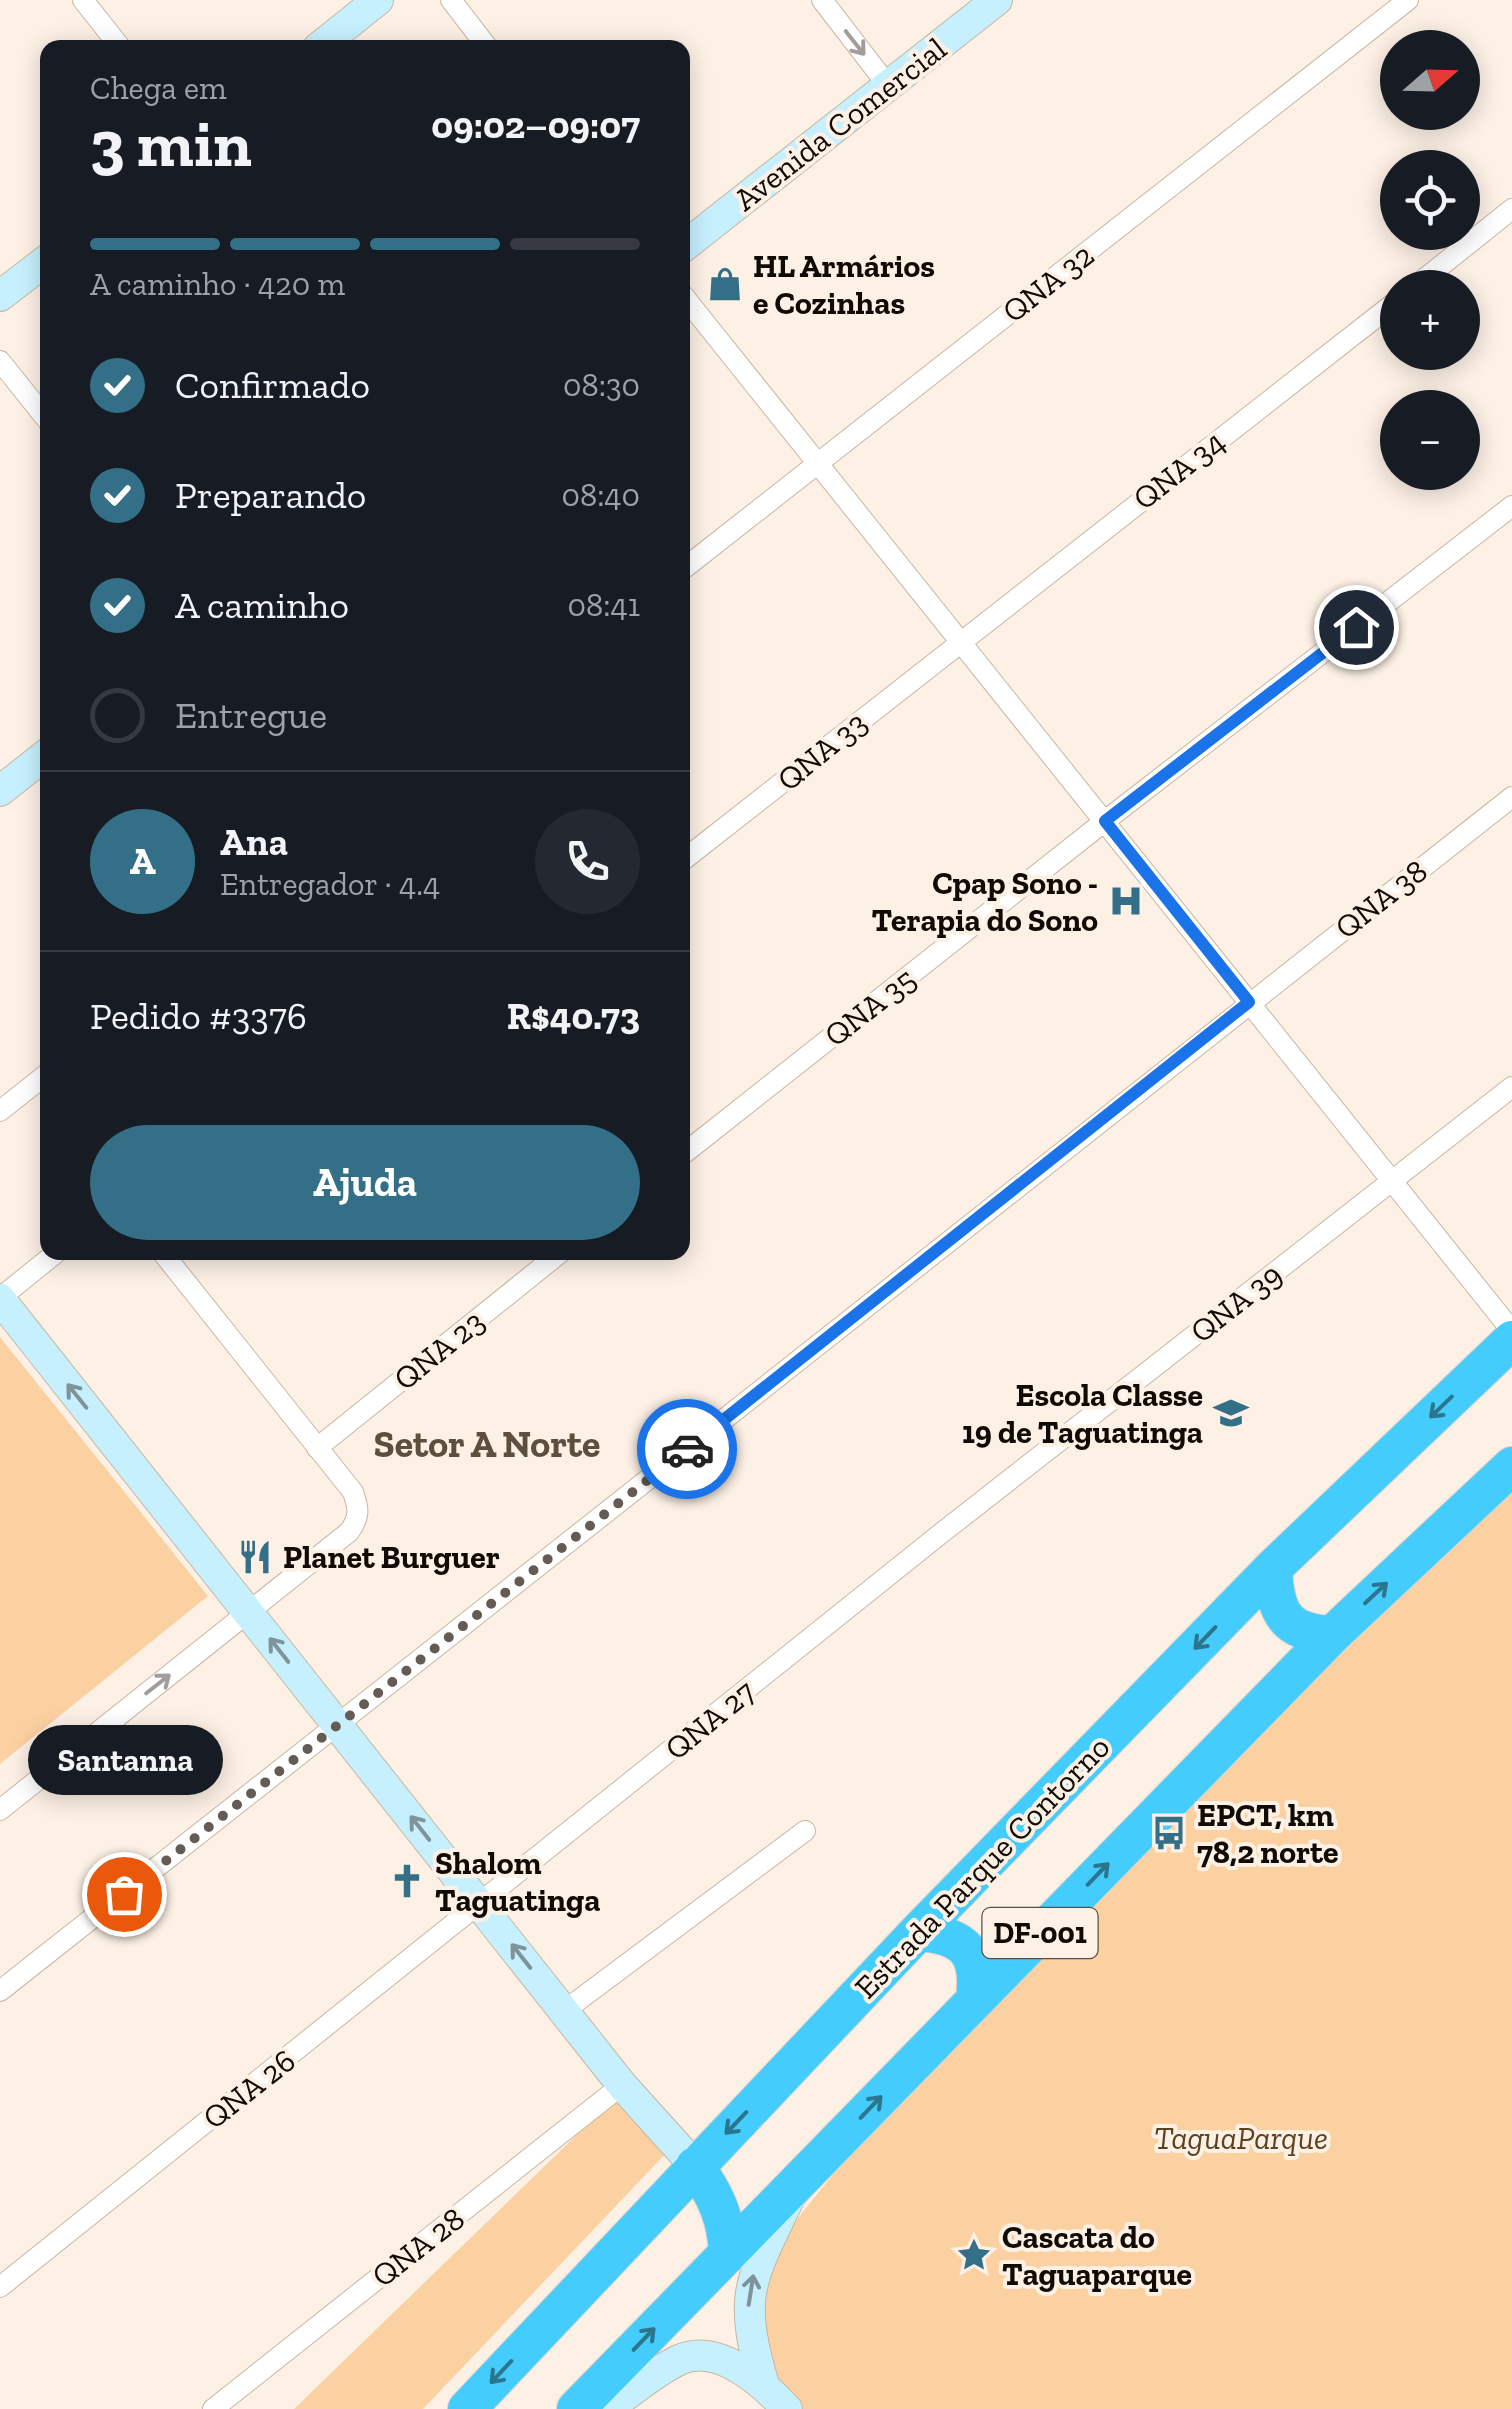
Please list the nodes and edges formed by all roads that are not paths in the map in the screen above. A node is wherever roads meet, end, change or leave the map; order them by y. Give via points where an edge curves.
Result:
1 (83, 0) edge
2 (378, 0) edge
3 (451, 0) edge
4 (822, 0) edge
5 (997, 0) edge
6 (1408, 0) edge
7 (114, 40) edge
8 (328, 40) edge
9 (482, 40) edge
10 (889, 86) junction
11 (1512, 209) edge
12 (690, 242) edge
13 (40, 265) edge
14 (1435, 270) edge
15 (0, 296) edge
16 (690, 304) edge
17 (1380, 314) edge
18 (0, 361) edge
19 (40, 411) edge
20 (818, 463) junction
21 (1512, 506) edge
22 (690, 564) edge
23 (960, 640) junction
24 (40, 759) edge
25 (0, 791) edge
26 (1512, 797) edge
27 (1105, 821) junction
28 (690, 855) edge
29 (1249, 1002) junction
30 (40, 1079) edge
31 (1512, 1087) edge
32 (0, 1111) edge
33 (690, 1149) edge
34 (1392, 1182) junction
35 (46, 1260) edge
36 (168, 1260) edge
37 (551, 1260) edge
38 (0, 1299) edge
39 (1512, 1331) edge
40 (1512, 1340) edge
41 (317, 1448) junction
42 (1512, 1466) edge
43 (939, 1535) joint
44 (1273, 1568) junction
45 (249, 1612) junction
46 (1332, 1635) junction
47 (339, 1727) junction
48 (0, 1810) edge
49 (805, 1832) dead end
50 (480, 1905) junction
51 (918, 1932) junction
52 (0, 1990) edge
53 (976, 1999) junction
54 (564, 2011) junction
55 (622, 2084) junction
56 (695, 2166) junction
57 (794, 2188) junction
58 (728, 2252) junction
59 (8, 2280) edge
60 (764, 2385) junction
61 (213, 2409) edge
62 (467, 2409) edge
63 (576, 2409) edge
64 (608, 2409) edge
65 (786, 2409) edge

1 - 7 street
2 - 8 street
3 - 9 street
4 -> 10 street
5 - 10 street, Avenida Comercial
6 - 20 street, QNA 32
10 - 12 street, Avenida Comercial
11 - 14 street
13 - 15 street
16 - 20 street
17 - 23 street, QNA 34
18 - 19 street
20 - 22 street, QNA 32
20 - 23 street
21 - 27 street, QNA 35
23 - 27 street
23 - 28 street, QNA 33
24 - 25 street
26 - 29 street, QNA 38
27 - 29 street
27 - 33 street, QNA 35
29 - 34 street
29 - 47 street, QNA 38
30 - 32 street
31 - 34 street, QNA 39
34 - 39 street
34 - 43 street, QNA 39
35 - 38 street
36 - 41 street
37 - 41 street, QNA 23
45 -> 38 street
40 -> 44 highway, Estrada Parque Contorno / DF-001
41 - 45 street via 352,1492 358,1520
46 -> 42 highway, DF-001
43 - 50 street, QNA 27
44 - 46 highway via 1274,1594 1290,1625
44 -> 51 highway, Estrada Parque Contorno / DF-001
47 -> 45 street
48 -> 45 street
53 -> 46 highway, DF-001
50 -> 47 street
47 - 52 street, QNA 38
49 - 54 street
54 -> 50 street
50 - 59 street, QNA 26
51 - 53 highway via 954,1938 966,1948 975,1963
51 -> 56 highway, Estrada Parque Contorno / DF-001
57 -> 53 highway, DF-001
54 - 55 street
55 - 56 street
55 - 61 street, QNA 28
56 - 58 highway via 717,2196
56 -> 62 highway, Estrada Parque Contorno / DF-001
57 - 58 highway, DF-001
60 -> 57 street via 749,2329 750,2282
63 -> 58 highway, DF-001
60 - 64 street via 728,2362 696,2356 680,2359
60 - 65 street

